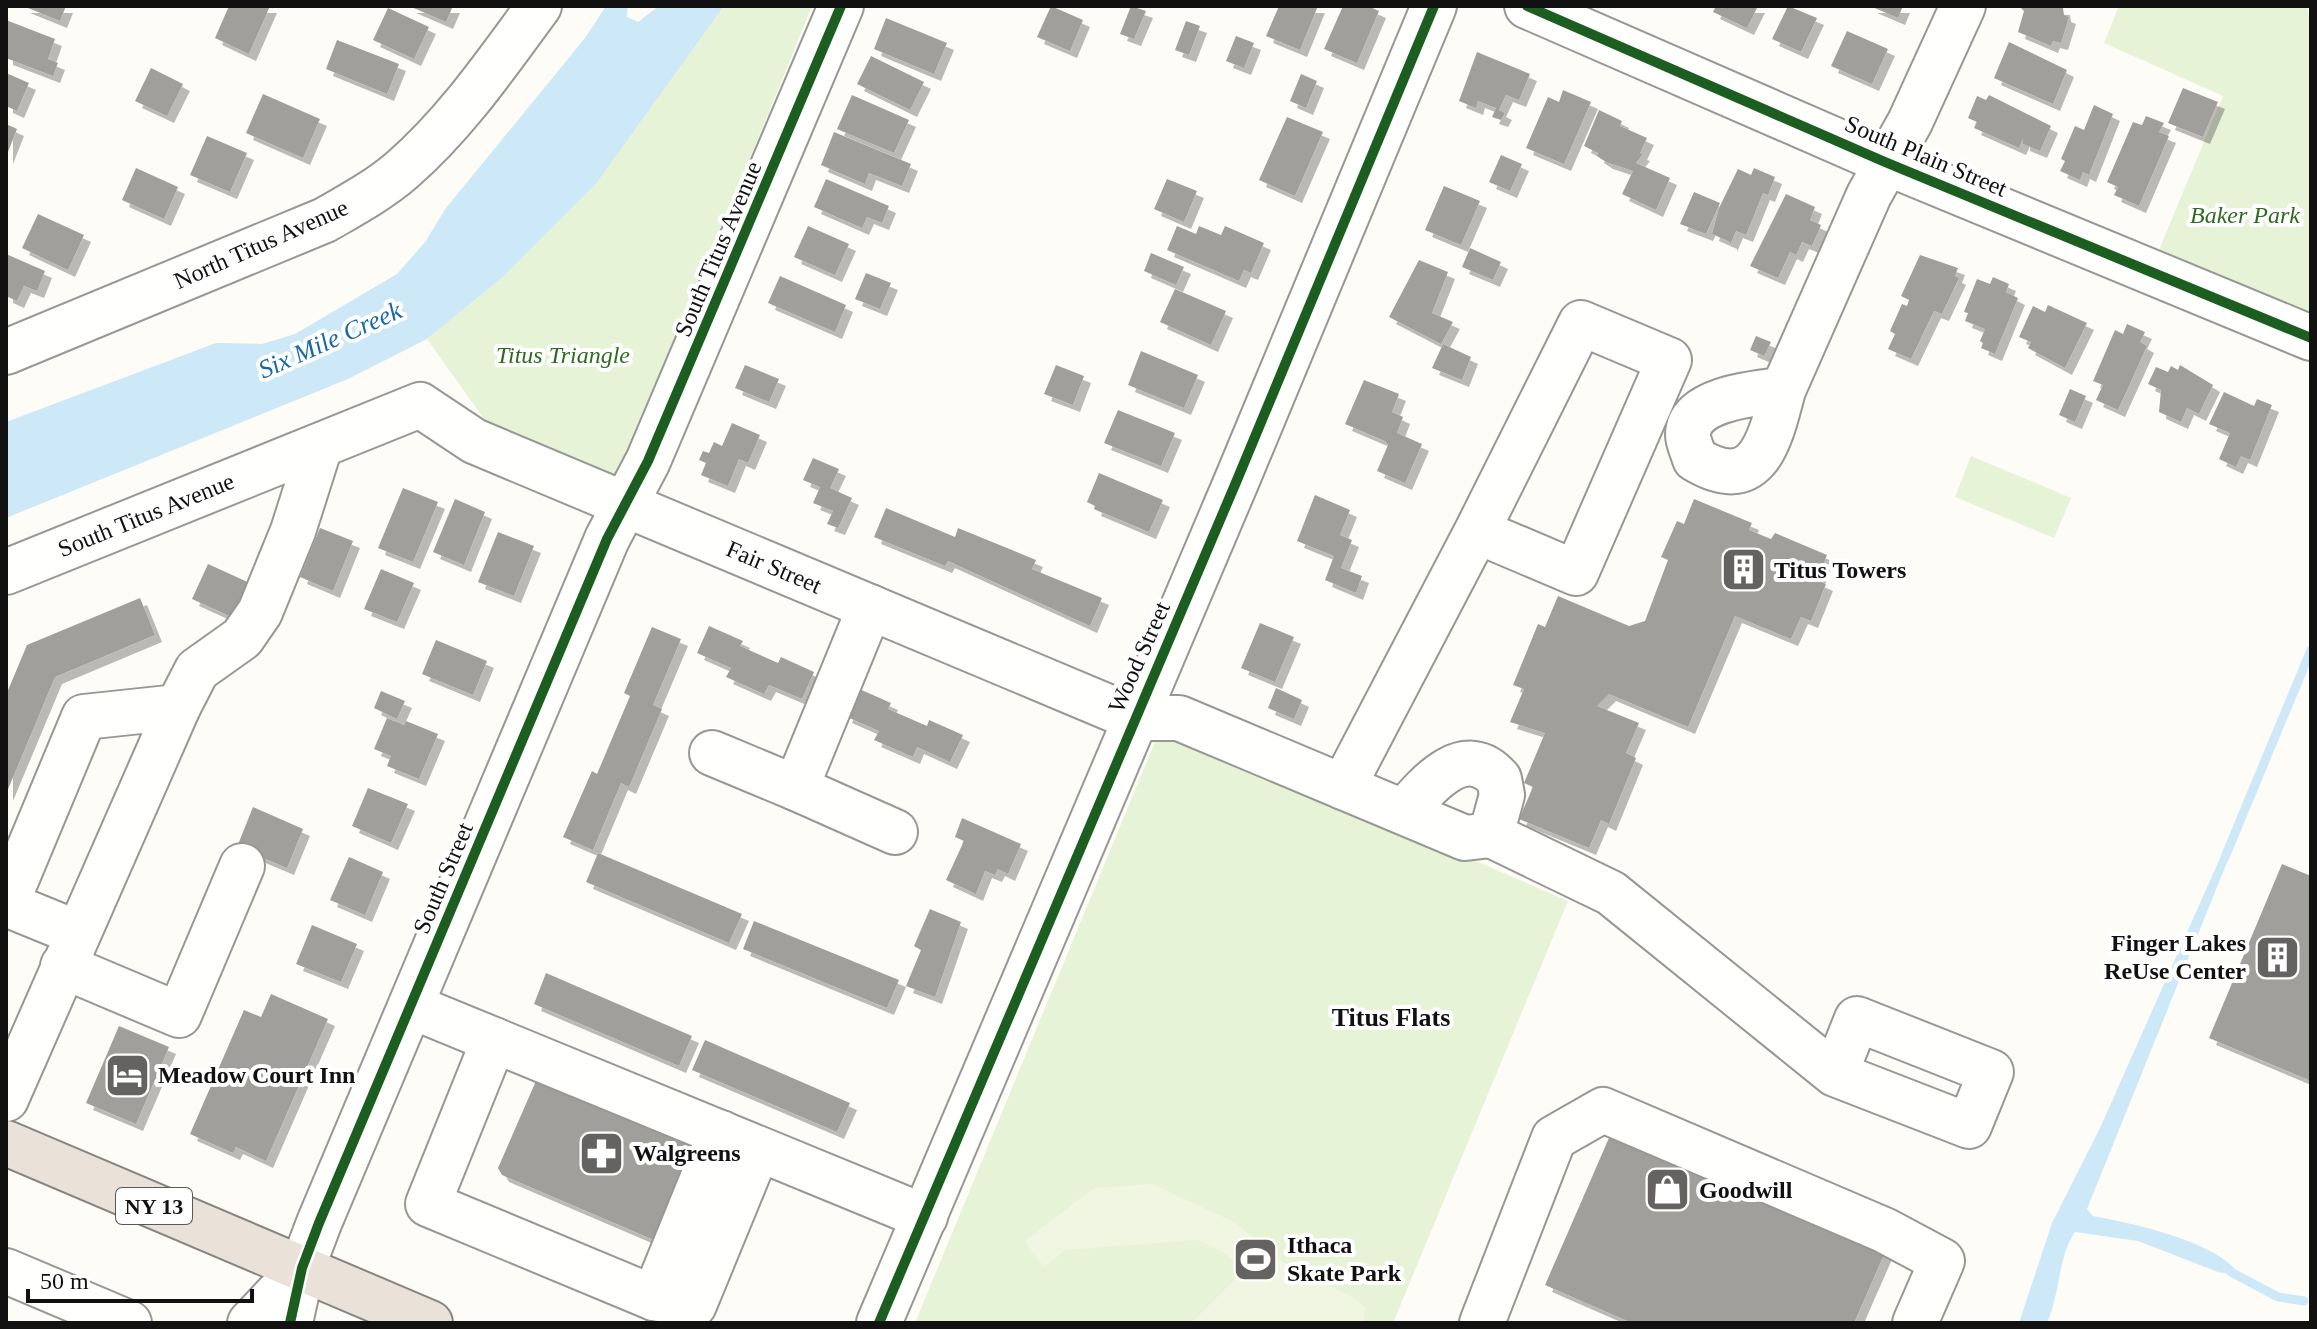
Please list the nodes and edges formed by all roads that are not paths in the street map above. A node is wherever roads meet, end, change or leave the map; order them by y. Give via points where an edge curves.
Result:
1 (539, 6) edge
2 (841, 6) edge
3 (1434, 6) edge
4 (1527, 6) edge
5 (1963, 6) edge
6 (1885, 162) junction
7 (2311, 338) edge
8 (6, 352) edge
9 (1783, 390) junction
10 (1654, 397) junction
11 (420, 405) joint
12 (1696, 415) junction
13 (320, 446) junction
14 (627, 505) junction
15 (1477, 531) junction
16 (6, 572) edge
17 (870, 607) junction
18 (178, 707) junction
19 (1134, 718) junction
20 (712, 753) dead end
21 (1343, 787) junction
22 (796, 788) junction
23 (1404, 812) junction
24 (895, 832) dead end
25 (1491, 835) junction
26 (242, 866) dead end
27 (70, 950) junction
28 (411, 1006) junction
29 (494, 1040) junction
30 (1835, 1074) dead end
31 (6, 1099) edge
32 (739, 1141) junction
33 (6, 1143) edge
34 (925, 1217) junction
35 (302, 1268) junction
36 (6, 1271) edge
37 (687, 1309) edge
38 (129, 1323) edge
39 (250, 1323) edge
40 (290, 1323) edge
41 (430, 1323) edge
42 (879, 1323) edge
43 (1482, 1323) edge
44 (1915, 1323) edge

1 - 8 street, North Titus Avenue via 469,100 401,171 358,201 325,220
2 - 14 street, South Titus Avenue
3 - 19 street, Wood Street
4 - 6 street, South Plain Street
5 - 6 street via 1910,122
6 - 7 street, South Plain Street
6 - 9 street
9 - 12 street via 1728,397
9 - 12 street via 1763,454 1744,471 1716,472 1695,459 1688,433
10 - 12 street
10 - 15 street via 1576,573
10 - 15 street via 1669,360 1581,323
11 - 13 street, South Titus Avenue
11 - 14 street, Fair Street via 474,441
13 - 16 street, South Titus Avenue
13 - 18 street via 260,612 242,638 197,670
14 - 17 street, Fair Street
14 - 28 street, South Street via 607,539
15 - 21 street
17 - 19 street, Fair Street
17 - 22 street
18 - 27 street
18 - 27 street via 84,717 6,904
19 - 21 street via 1179,718
19 - 34 street, Wood Street
20 - 22 street
21 - 23 street
22 - 24 street
23 - 25 street via 1465,838
23 - 25 street via 1443,773 1460,763 1478,764 1499,779 1502,795
25 - 30 street via 1611,893
26 - 27 street via 179,1015
27 - 31 street
28 - 29 street
28 - 35 street, South Street
29 - 32 street
29 - 37 street via 428,1204
32 - 34 street
32 - 37 street
33 - 35 highway, NY 13
34 - 42 street, Wood Street
35 - 39 street
35 - 40 street
35 - 41 highway, NY 13
36 - 38 street
43 - 44 street via 1554,1138 1603,1110 1884,1230 1942,1261

